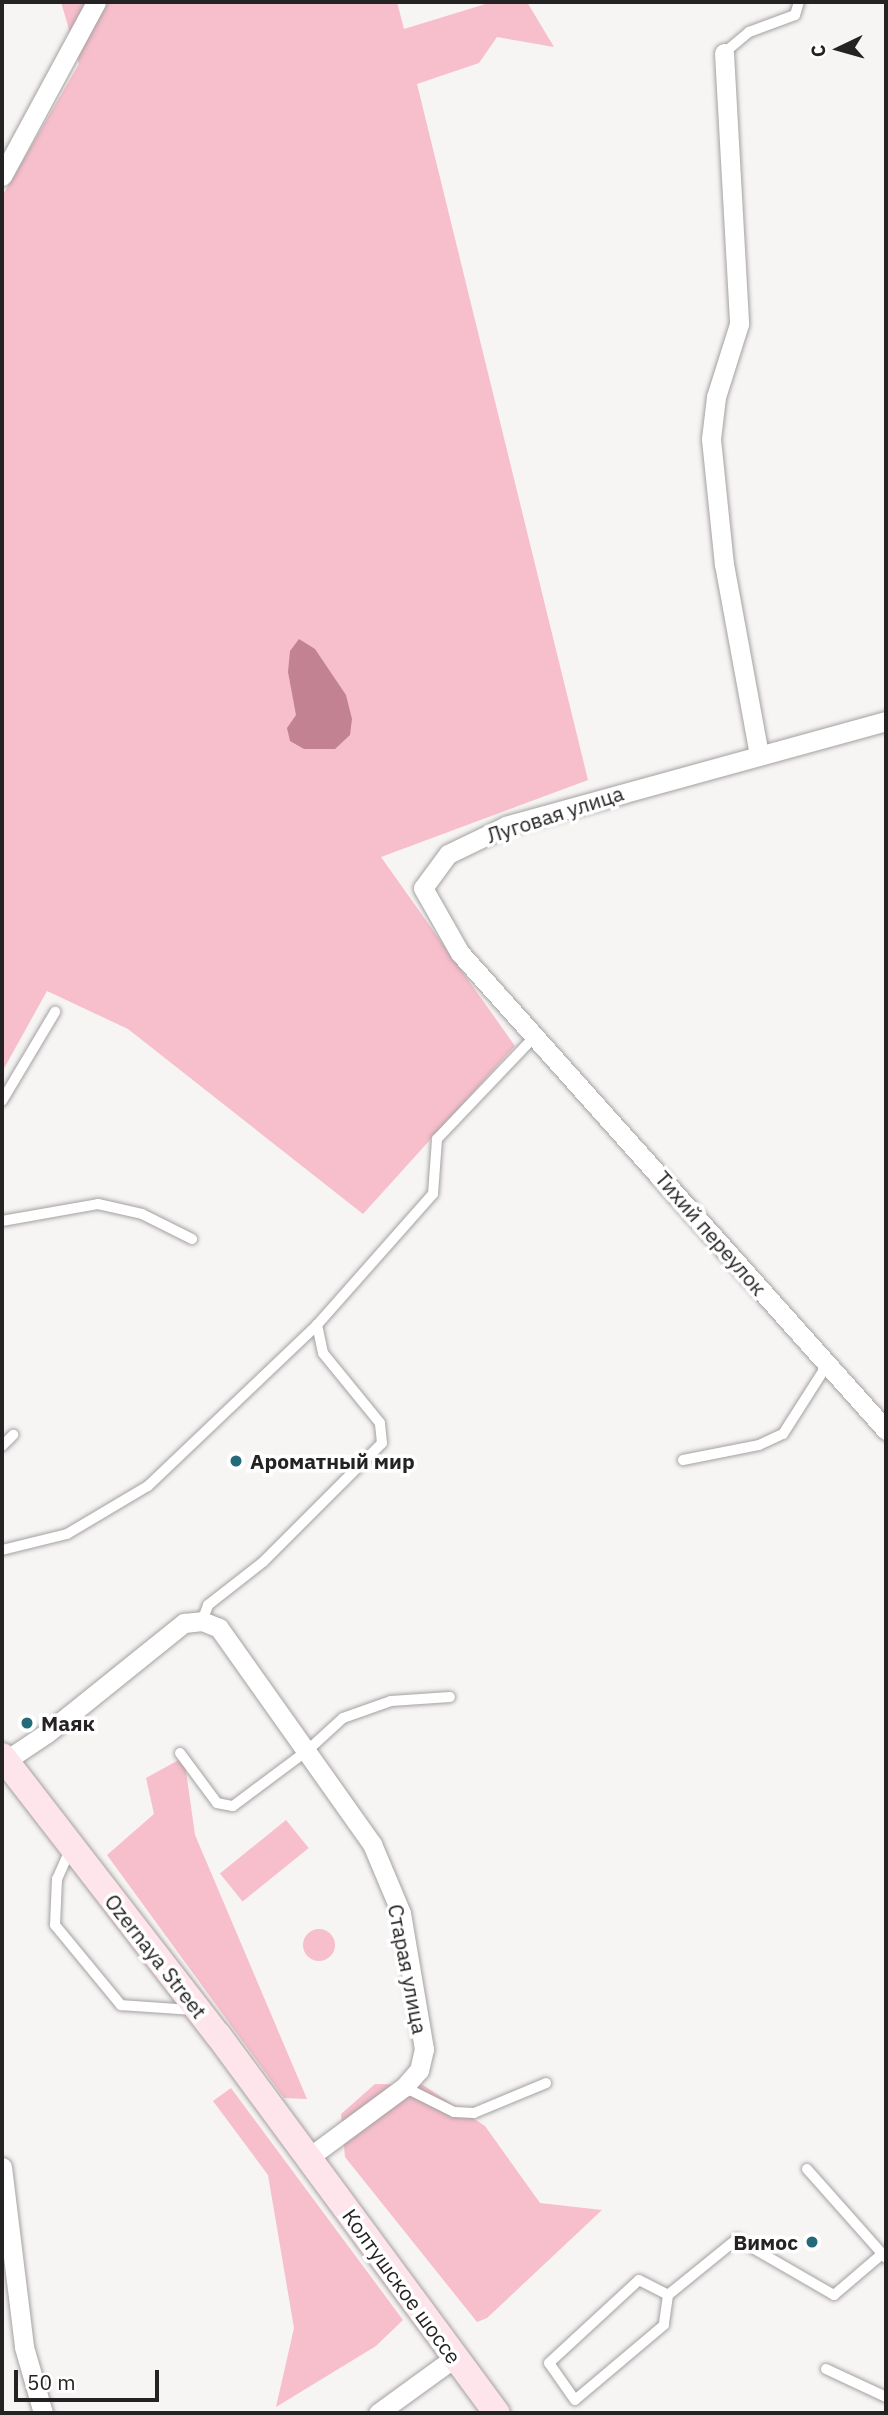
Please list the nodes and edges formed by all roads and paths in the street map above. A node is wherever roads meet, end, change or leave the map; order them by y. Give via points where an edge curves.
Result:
1 (96, 2) edge
2 (799, 2) edge
3 (723, 53) joint
4 (2, 176) edge
5 (886, 721) edge
6 (759, 754) junction
7 (55, 1012) dead end
8 (536, 1035) junction
9 (2, 1101) edge
10 (2, 1222) edge
11 (192, 1239) dead end
12 (317, 1325) junction
13 (827, 1365) junction
14 (886, 1430) edge
15 (13, 1435) dead end
16 (2, 1446) edge
17 (683, 1460) dead end
18 (2, 1550) edge
19 (202, 1621) junction
20 (450, 1697) dead end
21 (308, 1750) junction
22 (180, 1753) dead end
23 (3, 1760) edge
24 (71, 1846) junction
25 (198, 2010) junction
26 (546, 2083) dead end
27 (404, 2087) junction
28 (307, 2158) junction
29 (2, 2167) edge
30 (807, 2169) dead end
31 (884, 2256) edge
32 (668, 2295) junction
33 (454, 2358) junction
34 (826, 2369) dead end
35 (886, 2397) edge
36 (43, 2413) edge
37 (378, 2413) edge
38 (497, 2413) edge

1 - 4 street
2 - 3 lane via 795,15 749,32
3 - 6 street via 739,324 716,397 712,451 724,564
5 - 6 street, Луговая улица
6 - 8 street, Луговая улица via 506,826 449,853 430,875 423,888 428,902 460,953
7 - 9 lane
8 - 12 lane via 438,1139 433,1194
8 - 13 street, Тихий переулок
10 - 11 lane via 98,1204 142,1214
12 - 18 lane via 148,1486 67,1534
12 - 19 lane via 323,1353 380,1423 382,1443 262,1562 208,1605
13 - 14 street, Тихий переулок
13 - 17 lane via 783,1434 759,1446
15 - 16 lane
19 - 21 street, Старая улица via 219,1628
19 - 23 street via 184,1623
20 - 21 lane via 391,1701 342,1718
21 - 22 lane via 233,1806 224,1807
21 - 27 street, Старая улица via 372,1844 401,1913 424,2049 419,2070
23 - 24 main road, Ozernaya Street
24 - 25 main road, Ozernaya Street
24 - 25 lane via 57,1879 55,1925 121,2005
25 - 28 main road, Ozernaya Street
26 - 27 lane via 474,2113 454,2112
27 - 28 street, Старая улица
28 - 33 main road, Колтушское шоссе
29 - 36 street via 24,2347
30 - 31 lane
31 - 32 lane via 835,2295 737,2239
32 - 32 lane via 664,2325 575,2400 549,2363 639,2280
33 - 37 street
33 - 38 main road, Колтушское шоссе
34 - 35 lane

